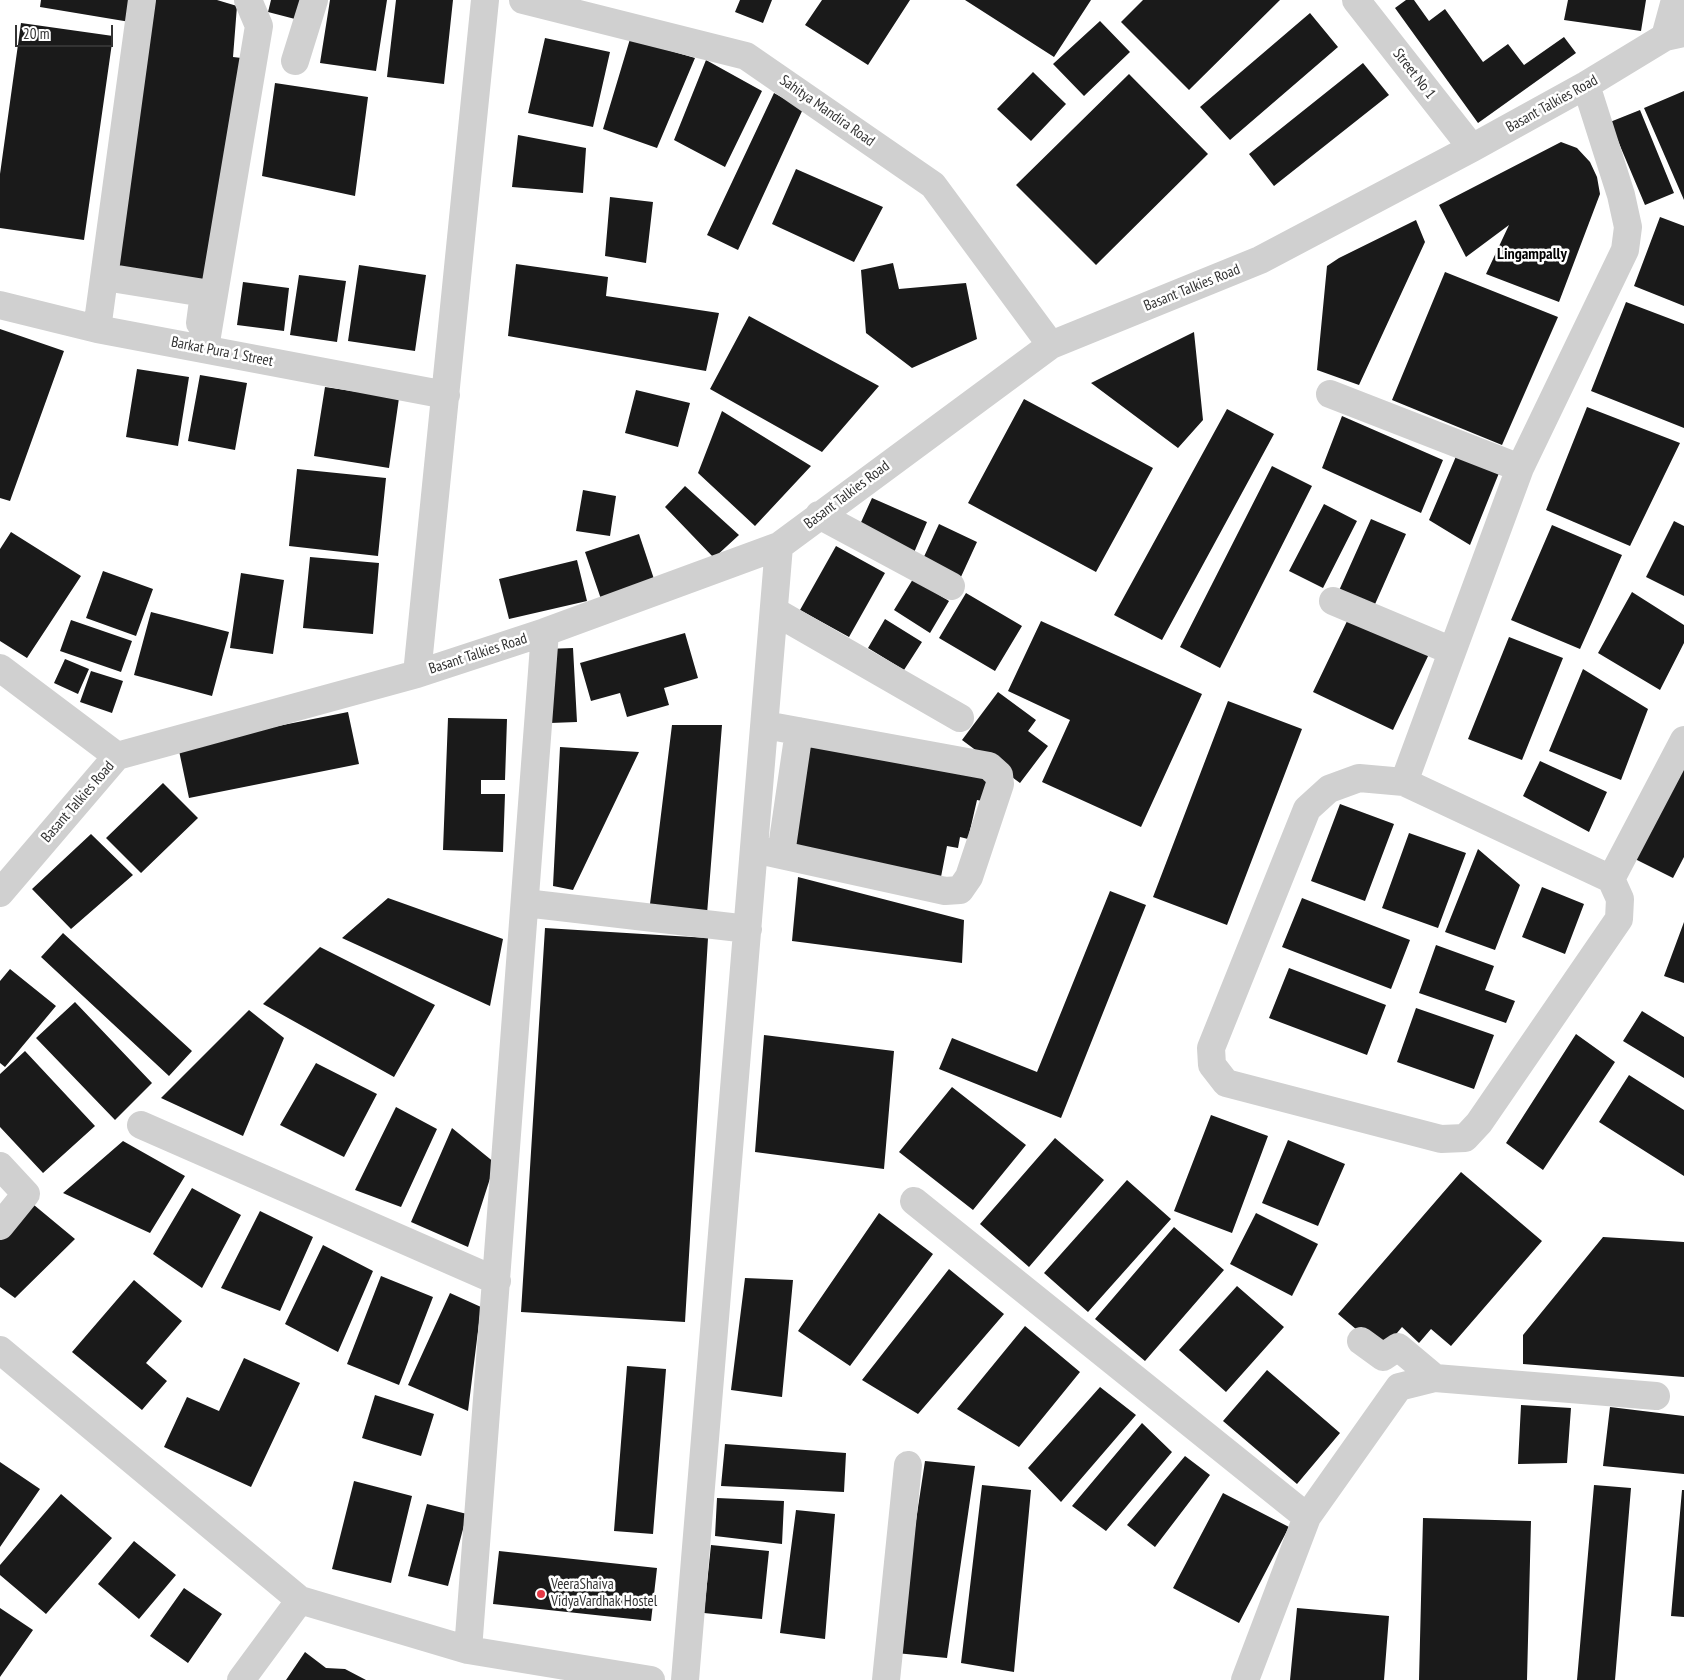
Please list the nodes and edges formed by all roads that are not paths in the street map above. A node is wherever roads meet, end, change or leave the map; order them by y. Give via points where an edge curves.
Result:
1 (142, 0) edge
2 (248, 0) edge
3 (314, 0) edge
4 (485, 0) edge
5 (523, 0) edge
6 (1675, 0) edge
7 (1363, 3) edge
8 (1674, 35) edge
9 (295, 61) dead end
10 (1586, 85) junction
11 (1472, 148) junction
12 (105, 277) junction
13 (0, 305) edge
14 (97, 328) junction
15 (1050, 345) junction
16 (201, 347) junction
17 (1330, 394) dead end
18 (446, 395) junction
19 (1520, 468) junction
20 (819, 515) junction
21 (779, 546) junction
22 (951, 586) dead end
23 (1332, 602) dead end
24 (774, 612) junction
25 (545, 632) junction
26 (1452, 651) junction
27 (0, 668) edge
28 (417, 674) junction
29 (960, 718) dead end
30 (765, 725) junction
31 (799, 731) junction
32 (1684, 740) edge
33 (117, 756) junction
34 (1404, 782) junction
35 (754, 849) junction
36 (780, 854) junction
37 (1611, 879) junction
38 (0, 893) edge
39 (525, 904) junction
40 (748, 929) junction
41 (141, 1126) dead end
42 (0, 1166) edge
43 (914, 1202) dead end
44 (0, 1226) edge
45 (497, 1281) junction
46 (1362, 1341) dead end
47 (4, 1362) edge
48 (1435, 1378) junction
49 (1656, 1396) dead end
50 (908, 1465) dead end
51 (1307, 1517) junction
52 (300, 1600) junction
53 (468, 1650) junction
54 (241, 1680) edge
55 (651, 1680) edge
56 (685, 1680) edge
57 (886, 1680) edge
58 (1245, 1680) edge

1 - 12 street
2 - 16 street via 259,26
3 - 9 street
4 - 18 street
5 - 15 street, Sahitya Mandira Road via 746,56 933,185
6 - 8 street
7 - 11 street, Street No 1
8 - 10 street, Basant Talkies Road
10 - 11 street, Basant Talkies Road
10 - 19 street via 1621,195 1628,227 1625,250
11 - 15 street, Basant Talkies Road via 1260,260
12 - 14 street
12 - 16 street via 204,293
13 - 14 street, Barkat Pura 1 Street
14 - 16 street, Barkat Pura 1 Street
15 - 20 street, Basant Talkies Road
16 - 18 street, Barkat Pura 1 Street
17 - 19 street
18 - 28 street
19 - 26 street
20 - 21 street, Basant Talkies Road
20 - 22 street
21 - 24 street
21 - 25 street, Basant Talkies Road
23 - 26 street
24 - 29 street
24 - 30 street
25 - 28 street, Basant Talkies Road
25 - 39 street
26 - 34 street
27 - 33 street
28 - 33 street, Basant Talkies Road
30 - 31 street
30 - 35 street
31 - 36 street
31 - 36 street via 989,766 999,775 1000,784 969,877 960,890 945,890
32 - 37 street
33 - 38 street, Basant Talkies Road
34 - 37 street
34 - 37 street via 1360,778 1329,788 1307,809 1211,1048 1212,1065 1226,1083 1441,1139 1464,1138 1479,1123 1619,919 1620,899
35 - 36 street
35 - 40 street
39 - 40 street
39 - 45 street
40 - 56 street
41 - 45 street
42 - 44 street via 26,1194
43 - 51 street
45 - 53 street
46 - 48 street via 1383,1357 1398,1347
47 - 52 street
48 - 49 street
48 - 51 street via 1399,1387
50 - 57 street
51 - 58 street
52 - 53 street
52 - 54 street
53 - 55 street

